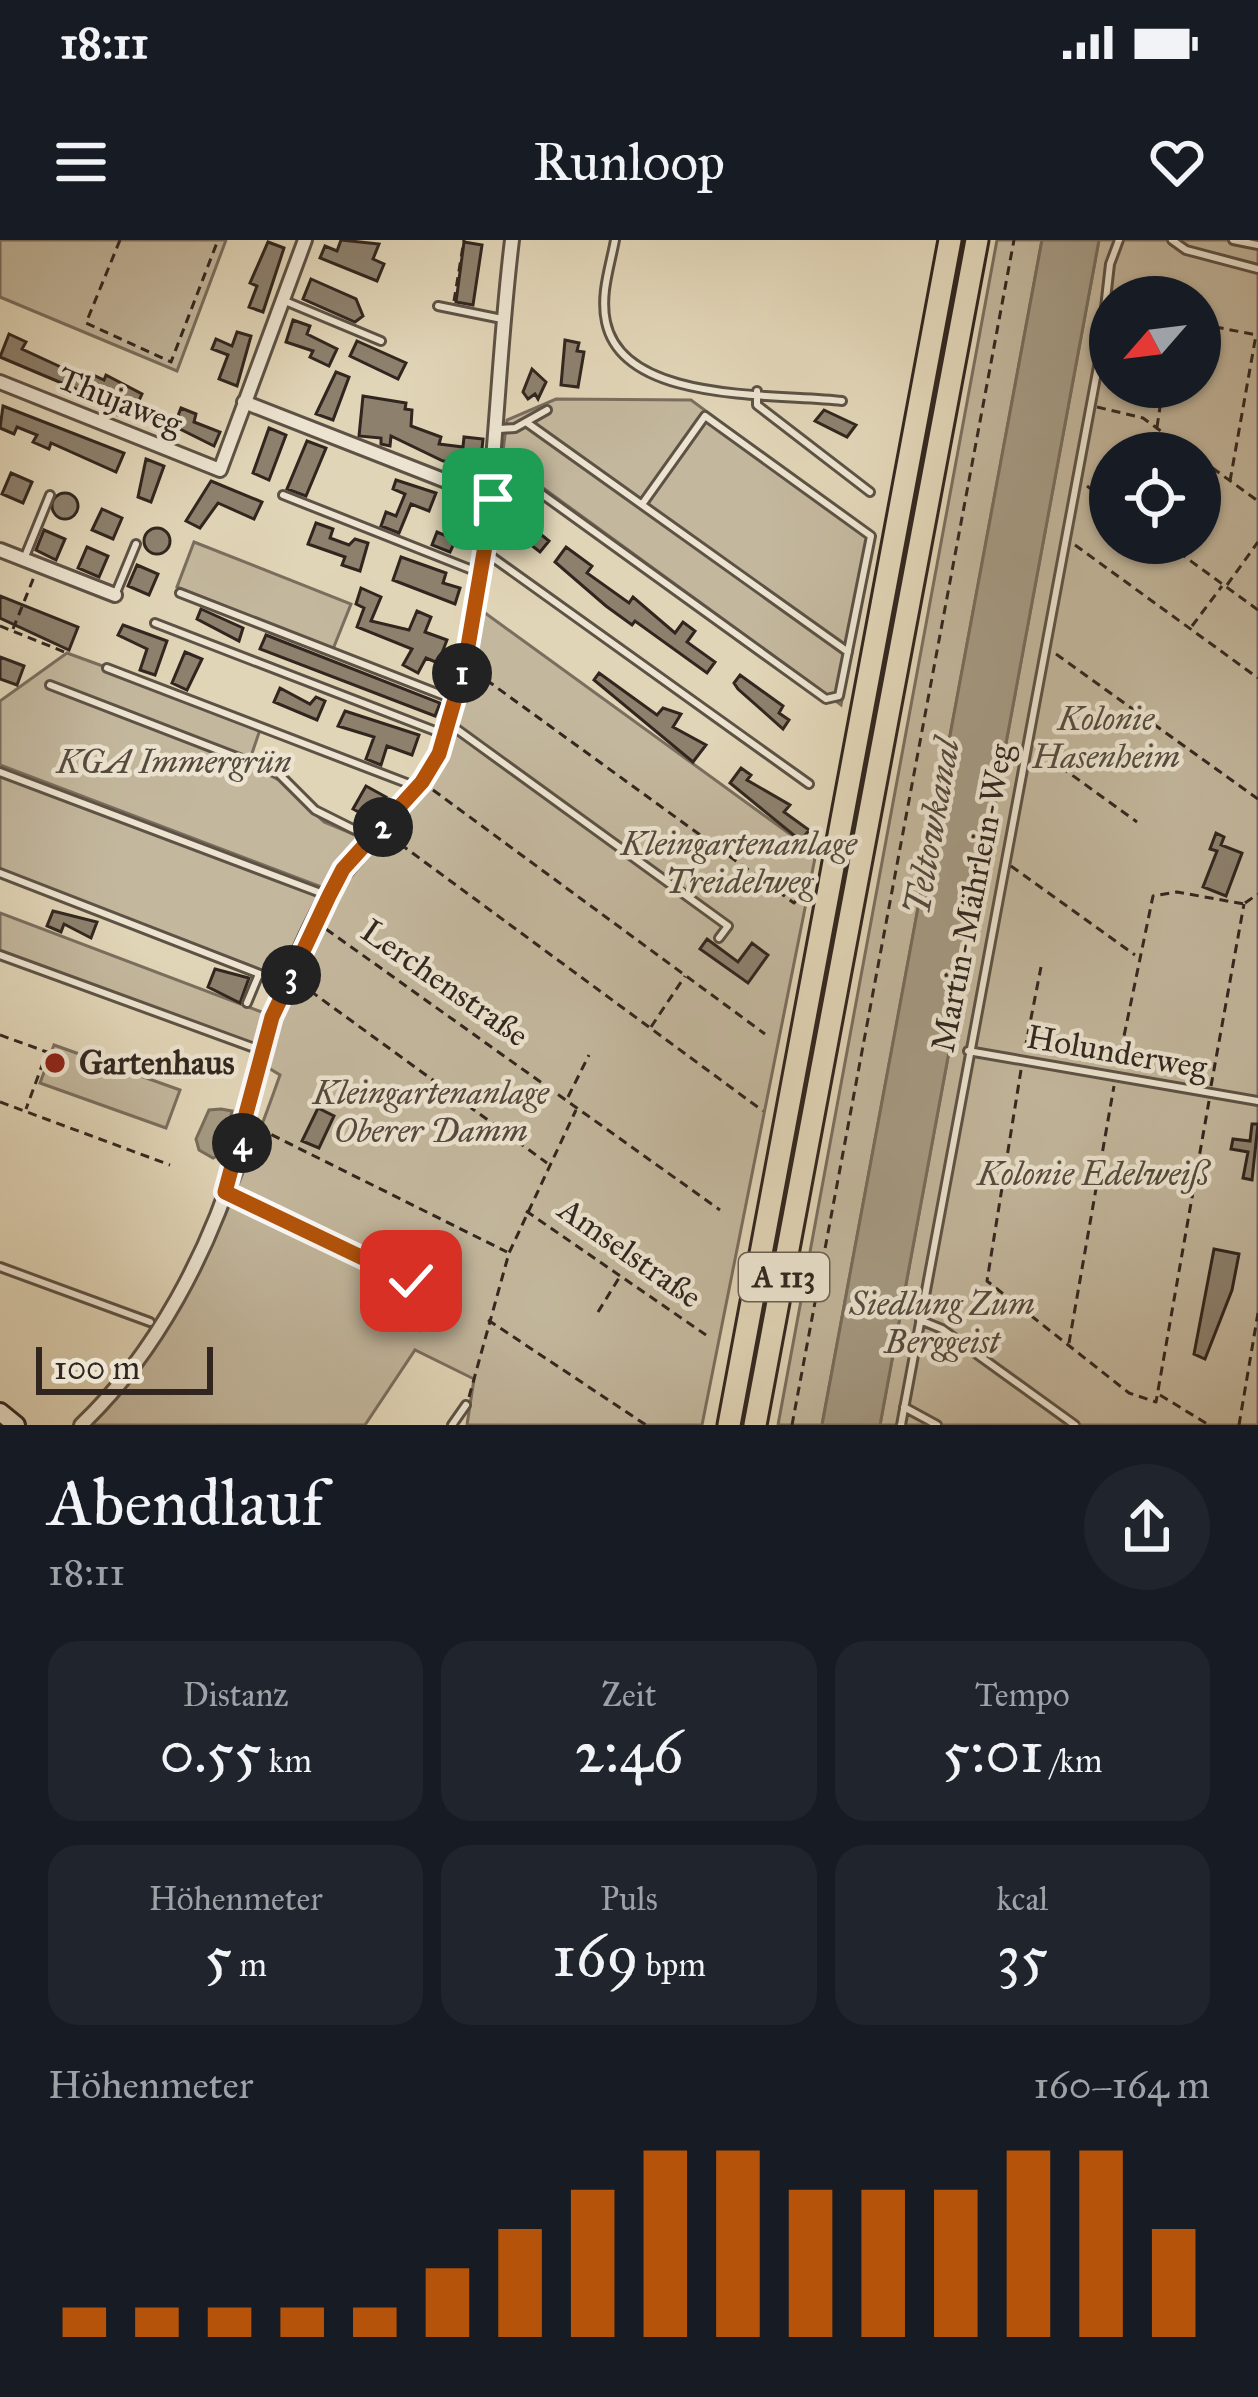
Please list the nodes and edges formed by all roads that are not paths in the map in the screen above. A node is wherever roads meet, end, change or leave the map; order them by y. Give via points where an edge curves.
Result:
1 (305, 240) edge
2 (512, 240) edge
3 (615, 240) edge
4 (950, 240) edge
5 (977, 240) edge
6 (1119, 240) edge
7 (1172, 240) edge
8 (1233, 240) edge
9 (1258, 244) edge
10 (1258, 269) edge
11 (281, 299) junction
12 (439, 306) dead end
13 (502, 319) junction
14 (381, 341) dead end
15 (0, 382) edge
16 (757, 391) junction
17 (842, 401) dead end
18 (244, 402) junction
19 (547, 410) dead end
20 (526, 422) junction
21 (499, 429) junction
22 (496, 467) junction
23 (870, 492) dead end
24 (50, 495) dead end
25 (283, 495) dead end
26 (493, 499) junction
27 (643, 503) junction
28 (136, 544) dead end
29 (0, 550) edge
30 (485, 552) junction
31 (24, 560) junction
32 (482, 574) junction
33 (180, 593) dead end
34 (115, 595) joint
35 (155, 623) dead end
36 (848, 652) junction
37 (107, 668) dead end
38 (50, 686) dead end
39 (455, 700) junction
40 (447, 729) junction
41 (0, 772) edge
42 (420, 784) junction
43 (808, 784) dead end
44 (377, 834) junction
45 (0, 873) edge
46 (329, 896) junction
47 (719, 938) dead end
48 (0, 955) edge
49 (259, 974) junction
50 (288, 980) junction
51 (248, 1003) dead end
52 (263, 1052) junction
53 (968, 1052) junction
54 (1258, 1101) edge
55 (0, 1267) edge
56 (920, 1320) junction
57 (150, 1322) dead end
58 (466, 1405) road end
59 (904, 1407) junction
60 (0, 1412) edge
61 (16, 1425) edge
62 (81, 1425) edge
63 (452, 1425) edge
64 (729, 1425) edge
65 (754, 1425) edge
66 (901, 1425) edge
67 (937, 1425) edge
68 (1076, 1425) edge

1 - 11 street
2 - 13 street
3 - 16 lane via 604,317 622,357 639,372 688,387
4 - 64 highway, A 113
5 - 65 highway, A 113
6 - 53 lane, Martin-Mährlein-Weg
7 - 10 lane
8 - 9 lane
11 - 14 lane
11 - 18 street
12 - 13 lane
13 - 21 street
15 - 18 street, Thujaweg via 220,470
16 - 17 lane
16 - 23 lane via 758,405
18 - 26 street
19 - 20 lane
20 - 21 lane
20 - 27 lane
21 - 22 street
22 - 26 street
22 - 36 lane via 826,700 839,696
24 - 31 lane
25 - 32 lane
26 - 30 street
27 - 36 lane
27 - 36 lane via 705,416 871,536
28 - 34 lane
29 - 31 street
30 - 32 street
30 - 43 lane
31 - 34 street
32 - 39 street
33 - 39 lane
35 - 40 lane
37 - 42 lane
38 - 44 lane via 278,773 315,810
39 - 40 street
40 - 42 street
40 - 47 lane via 728,926
41 - 46 lane
42 - 44 street
44 - 46 street
45 - 49 lane
46 - 50 street
48 - 52 lane
49 - 50 lane
49 - 51 lane
50 - 52 street
52 - 62 street via 225,1192 156,1336
53 - 54 lane, Holunderweg
53 - 56 lane, Martin-Mährlein-Weg
55 - 57 lane
56 - 59 lane, Martin-Mährlein-Weg
56 - 68 lane
58 - 63 lane
59 - 66 lane, Martin-Mährlein-Weg
59 - 67 lane
60 - 61 main road

